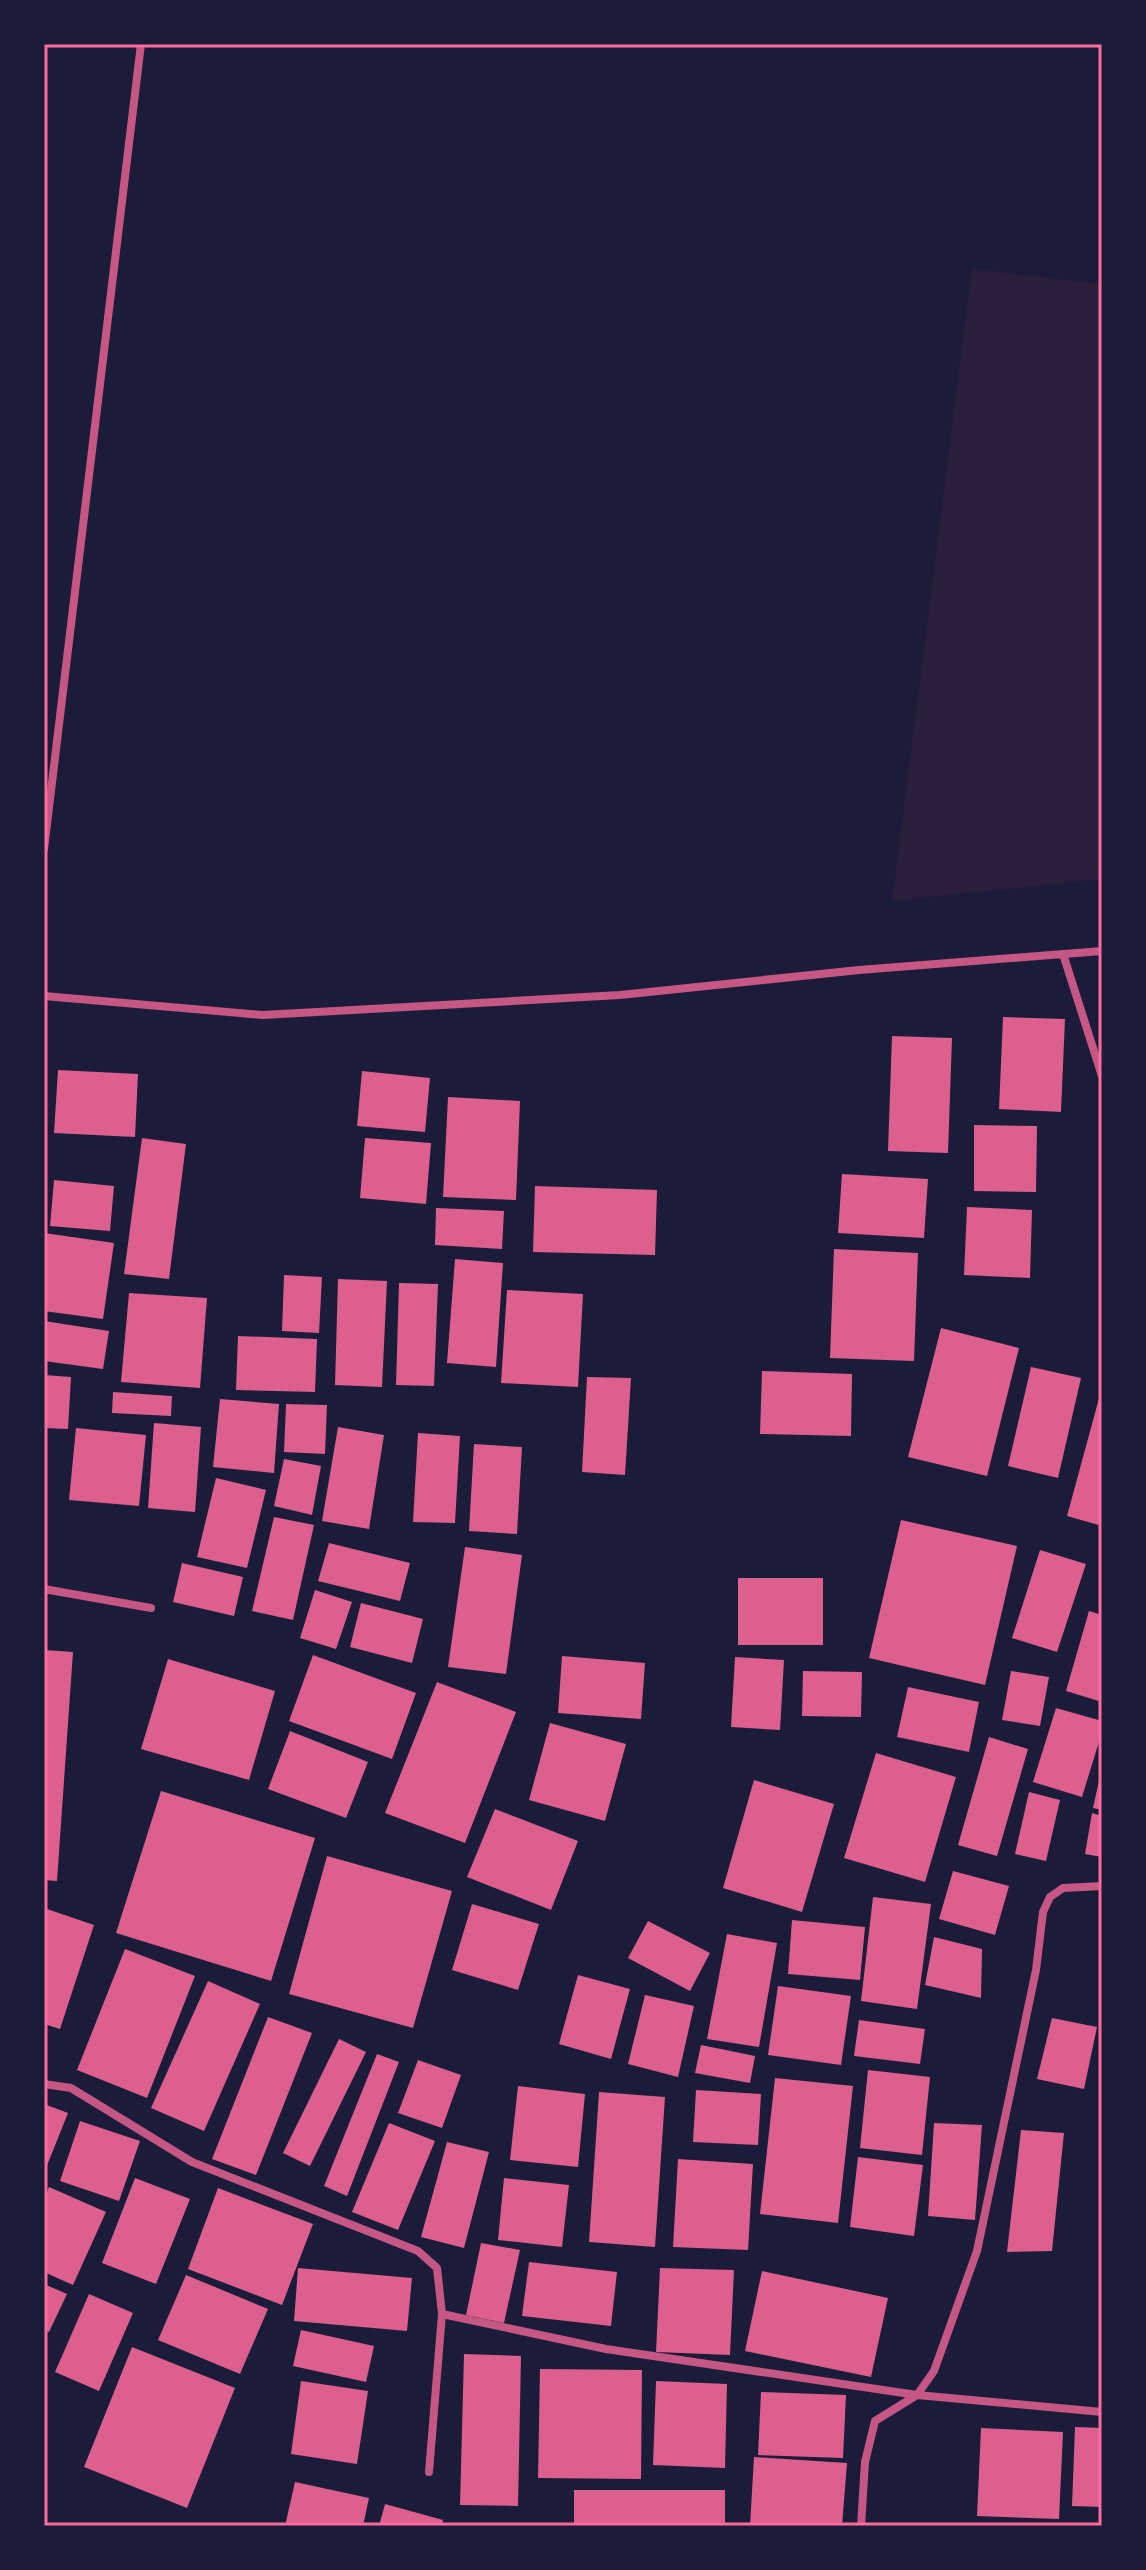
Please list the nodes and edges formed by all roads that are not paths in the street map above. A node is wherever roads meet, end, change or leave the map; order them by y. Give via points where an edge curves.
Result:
1 (141, 44) edge
2 (44, 849) edge
3 (1102, 951) edge
4 (1063, 954) junction
5 (44, 996) edge
6 (1102, 1076) edge
7 (44, 1589) edge
8 (151, 1608) dead end
9 (1102, 1886) edge
10 (44, 2084) edge
11 (442, 2314) junction
12 (917, 2395) junction
13 (1102, 2412) edge
14 (429, 2472) dead end
15 (861, 2526) edge

1 - 2 street
3 - 4 street
4 - 5 street via 620,995 263,1015
4 - 6 street
7 - 8 street
9 - 12 street via 1063,1888 1050,1897 1043,1912 1036,1970 977,2251 934,2371
10 - 11 street via 71,2088 192,2162 418,2251 437,2268
11 - 12 street via 606,2349
11 - 14 street
12 - 13 street
12 - 15 street via 875,2421 865,2462

